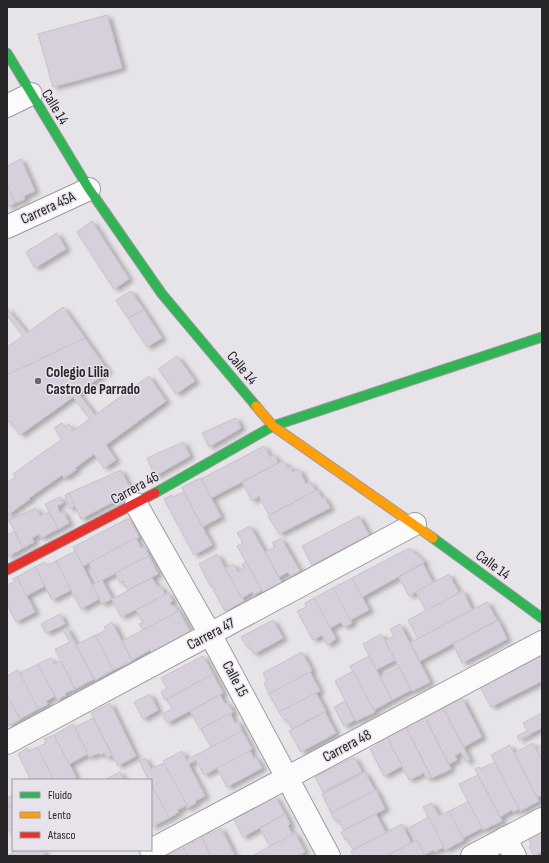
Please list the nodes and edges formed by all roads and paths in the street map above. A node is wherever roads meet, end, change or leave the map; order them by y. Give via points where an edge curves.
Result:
1 (9, 61) edge
2 (31, 94) junction
3 (7, 106) edge
4 (89, 189) junction
5 (7, 227) edge
6 (542, 337) edge
7 (273, 426) junction
8 (136, 504) junction
9 (414, 524) junction
10 (7, 570) edge
11 (542, 618) edge
12 (210, 634) junction
13 (542, 642) edge
14 (7, 743) edge
15 (288, 778) junction
16 (542, 819) edge
17 (510, 847) edge
18 (152, 849) edge
19 (149, 851) edge
20 (139, 856) edge
21 (329, 856) edge
22 (472, 856) edge

1 - 2 street, Calle 14
2 - 3 street
2 - 4 street, Calle 14
4 - 5 street, Carrera 45A
4 - 7 street, Calle 14 via 162,294
6 - 7 street, Carrera 46
7 - 8 street, Carrera 46
7 - 9 street, Calle 14
8 - 10 street, Carrera 46
8 - 12 street, Calle 15
9 - 11 street, Calle 14
9 - 12 street, Carrera 47
12 - 14 street, Carrera 47
12 - 15 street, Calle 15
13 - 15 street, Carrera 48
15 - 18 street, Carrera 48
15 - 21 street, Calle 15
16 - 17 street
17 - 22 street
19 - 20 street, Carrera 48

